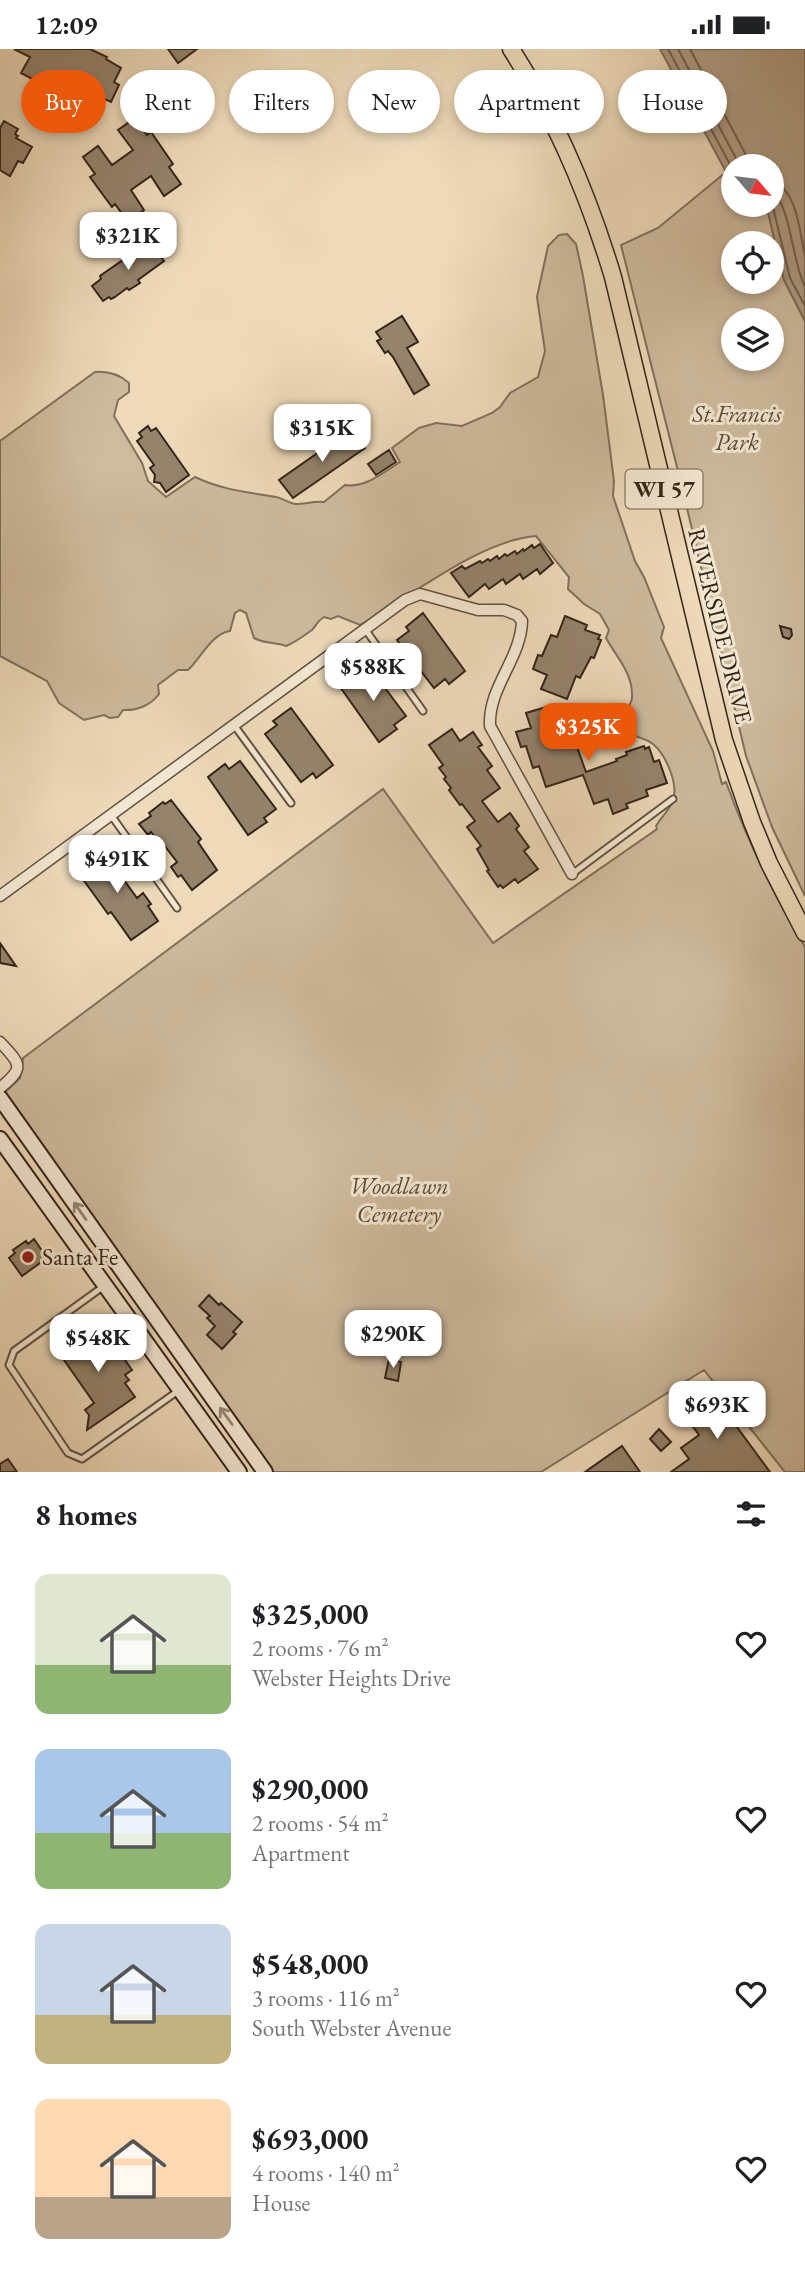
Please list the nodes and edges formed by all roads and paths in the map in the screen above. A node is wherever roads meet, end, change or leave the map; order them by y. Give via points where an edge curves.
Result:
1 (511, 49) edge
2 (365, 629) junction
3 (423, 711) dead end
4 (234, 725) junction
5 (673, 799) dead end
6 (291, 803) dead end
7 (111, 815) junction
8 (572, 874) joint
9 (0, 896) edge
10 (177, 908) dead end
11 (805, 933) edge
12 (0, 1042) edge
13 (0, 1088) edge
14 (0, 1098) edge
15 (0, 1139) edge
16 (104, 1286) junction
17 (180, 1389) junction
18 (239, 1472) edge
19 (265, 1472) edge

1 - 11 main road, RIVERSIDE DRIVE / WI 57 via 569,155 600,236 724,740 760,842
2 - 3 lane
2 - 4 street
2 - 8 street via 420,594 517,615 522,635 492,700 489,726
4 - 6 lane
4 - 7 street
5 - 8 lane
7 - 9 street
7 - 10 lane
12 - 13 street via 19,1067
19 -> 14 main road
15 - 16 main road
16 - 17 main road
16 - 17 lane via 14,1351 9,1365 68,1453 82,1459
17 - 18 main road

